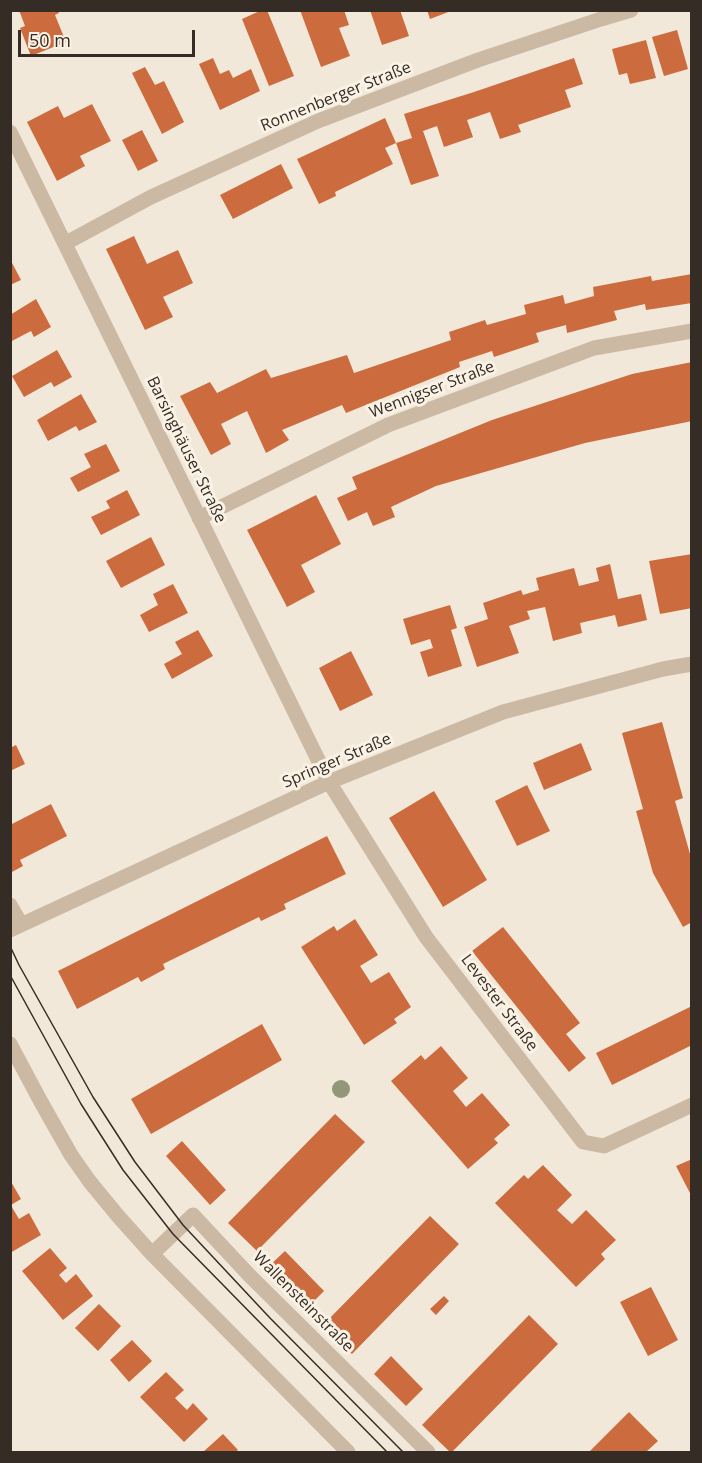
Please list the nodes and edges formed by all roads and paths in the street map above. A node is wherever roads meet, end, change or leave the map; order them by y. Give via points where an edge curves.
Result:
1 (631, 10) edge
2 (10, 132) edge
3 (66, 243) junction
4 (692, 331) edge
5 (199, 518) junction
6 (692, 664) edge
7 (329, 783) junction
8 (10, 905) edge
9 (16, 927) edge
10 (10, 1044) edge
11 (692, 1106) edge
12 (152, 1254) junction
13 (348, 1452) edge
14 (428, 1452) edge

1 - 3 street, Ronnenberger Straße via 478,60 318,121 150,197
2 - 3 street, Barsinghäuser Straße
3 - 5 street, Barsinghäuser Straße
4 - 5 street, Wennigser Straße via 594,348 388,425
5 - 7 street, Barsinghäuser Straße
6 - 7 street, Springer Straße via 503,712
7 - 9 street, Springer Straße
7 - 11 street, Levester Straße via 426,937 583,1142 604,1146
8 - 9 street
10 - 12 street via 90,1182
12 - 13 street
12 - 14 street, Wallensteinstraße via 193,1215

